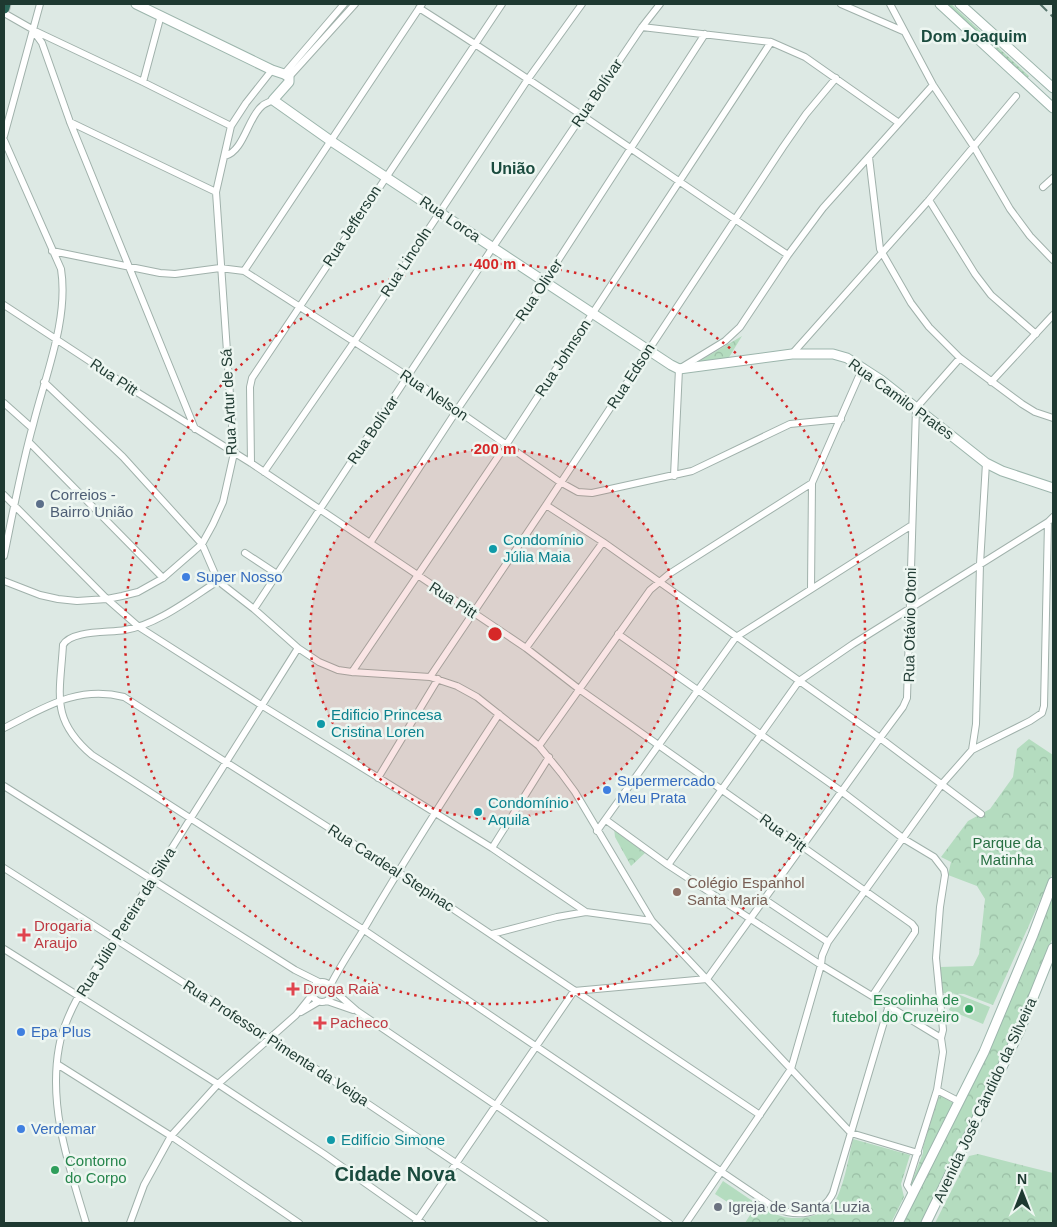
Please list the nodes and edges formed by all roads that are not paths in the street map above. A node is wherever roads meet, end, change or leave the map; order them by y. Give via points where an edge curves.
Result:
1 (5, 4) edge
2 (40, 4) edge
3 (136, 4) edge
4 (344, 4) edge
5 (355, 4) edge
6 (502, 4) edge
7 (582, 4) edge
8 (660, 4) edge
9 (841, 4) edge
10 (890, 4) edge
11 (940, 4) edge
12 (960, 4) edge
13 (420, 6) edge
14 (4, 8) edge
15 (4, 13) edge
16 (161, 15) junction
17 (642, 26) junction
18 (32, 29) junction
19 (903, 31) junction
20 (705, 34) junction
21 (772, 42) junction
22 (475, 44) junction
23 (272, 70) junction
24 (287, 75) junction
25 (836, 78) junction
26 (528, 80) junction
27 (143, 82) junction
28 (933, 85) junction
29 (1053, 88) edge
30 (1016, 96) dead end
31 (273, 100) junction
32 (1053, 108) edge
33 (582, 115) junction
34 (70, 122) junction
35 (899, 123) junction
36 (232, 126) junction
37 (4, 138) edge
38 (331, 141) junction
39 (974, 147) junction
40 (632, 148) junction
41 (225, 156) junction
42 (869, 157) junction
43 (386, 175) junction
44 (1053, 178) edge
45 (681, 181) junction
46 (1043, 187) dead end
47 (216, 192) junction
48 (929, 200) junction
49 (439, 211) junction
50 (735, 219) junction
51 (493, 247) junction
52 (52, 251) junction
53 (882, 253) junction
54 (788, 255) junction
55 (1053, 260) edge
56 (130, 268) junction
57 (220, 268) junction
58 (244, 271) junction
59 (544, 282) junction
60 (4, 305) edge
61 (300, 306) junction
62 (592, 314) junction
63 (1053, 315) edge
64 (1036, 334) junction
65 (56, 338) junction
66 (354, 342) junction
67 (647, 350) junction
68 (792, 354) junction
69 (960, 358) junction
70 (863, 367) junction
71 (679, 368) junction
72 (409, 377) junction
73 (44, 382) junction
74 (991, 382) junction
75 (4, 403) edge
76 (916, 408) junction
77 (457, 410) junction
78 (1052, 417) edge
79 (841, 419) junction
80 (32, 428) junction
81 (195, 429) junction
82 (28, 442) junction
83 (506, 445) junction
84 (234, 453) junction
85 (251, 463) junction
86 (986, 463) junction
87 (264, 472) junction
88 (674, 476) junction
89 (560, 482) junction
90 (812, 483) junction
91 (1053, 488) edge
92 (4, 495) edge
93 (546, 505) junction
94 (14, 506) junction
95 (320, 509) junction
96 (1051, 520) edge
97 (912, 525) junction
98 (603, 542) junction
99 (370, 543) junction
100 (202, 544) junction
101 (245, 554) dead end
102 (4, 556) edge
103 (980, 564) junction
104 (277, 574) junction
105 (418, 577) junction
106 (163, 578) junction
107 (4, 581) edge
108 (218, 581) junction
109 (658, 582) junction
110 (811, 589) junction
111 (108, 599) junction
112 (254, 609) junction
113 (910, 609) junction
114 (474, 613) junction
115 (1053, 614) edge
116 (1047, 621) junction
117 (139, 627) junction
118 (618, 634) junction
119 (736, 637) junction
120 (298, 648) junction
121 (526, 648) junction
122 (352, 672) junction
123 (430, 677) junction
124 (438, 679) junction
125 (799, 681) junction
126 (579, 689) junction
127 (698, 690) junction
128 (60, 700) junction
129 (261, 705) junction
130 (499, 714) junction
131 (4, 728) edge
132 (760, 734) junction
133 (880, 738) junction
134 (660, 744) junction
135 (539, 746) junction
136 (972, 750) junction
137 (549, 757) junction
138 (225, 762) junction
139 (378, 778) junction
140 (942, 784) junction
141 (4, 786) edge
142 (722, 789) junction
143 (841, 791) junction
144 (435, 813) junction
145 (981, 814) dead end
146 (190, 819) junction
147 (606, 820) junction
148 (597, 831) junction
149 (904, 839) junction
150 (802, 847) junction
151 (492, 848) junction
152 (668, 865) junction
153 (4, 868) edge
154 (398, 872) junction
155 (151, 879) junction
156 (1053, 882) edge
157 (866, 891) junction
158 (764, 898) junction
159 (586, 912) junction
160 (750, 918) junction
161 (652, 921) junction
162 (364, 930) junction
163 (492, 934) junction
164 (115, 939) junction
165 (828, 942) junction
166 (1053, 948) edge
167 (4, 949) edge
168 (341, 965) junction
169 (821, 965) junction
170 (707, 980) junction
171 (318, 983) junction
172 (331, 987) junction
173 (574, 991) junction
174 (312, 995) junction
175 (872, 995) junction
176 (78, 997) junction
177 (327, 1001) junction
178 (318, 1002) junction
179 (889, 1006) junction
180 (356, 1011) junction
181 (296, 1015) junction
182 (270, 1038) junction
183 (941, 1038) junction
184 (536, 1046) junction
185 (56, 1064) junction
186 (791, 1070) junction
187 (218, 1084) junction
188 (937, 1090) junction
189 (960, 1102) junction
190 (496, 1105) junction
191 (760, 1115) junction
192 (850, 1133) junction
193 (171, 1136) junction
194 (918, 1153) junction
195 (456, 1162) junction
196 (720, 1172) junction
197 (912, 1193) junction
198 (418, 1222) edge
199 (86, 1223) edge
200 (130, 1223) edge
201 (299, 1223) edge
202 (545, 1223) edge
203 (669, 1223) edge
204 (686, 1223) edge
205 (898, 1223) edge
206 (926, 1223) edge

1 - 14 highway
2 - 18 street
3 - 16 street
4 - 24 street, Rua Artur de Sá
5 - 24 street, Rua Artur de Sá
6 - 22 street, Rua Jefferson
7 - 26 street, Rua Lincoln
8 - 17 street, Rua Bolívar
9 - 19 street
10 - 19 street
11 - 32 street
12 - 29 street
13 - 22 street
13 - 38 street
15 - 18 street
16 - 23 street
16 - 27 street
17 - 20 street
17 - 33 street, Rua Bolívar
18 - 27 street
18 - 34 street via 42,43
18 - 37 street
19 - 28 street
20 - 21 street
20 - 40 street, Rua Oliver
21 - 25 street via 805,57
21 - 45 street, Rua Johnson
22 - 26 street
22 - 43 street, Rua Jefferson
23 - 24 street
23 - 36 street, Rua Artur de Sá
24 - 31 street, Rua Artur de Sá via 289,82
25 - 35 street
25 - 50 street, Rua Edson via 806,114
26 - 33 street
26 - 49 street, Rua Lincoln
27 - 36 street
28 - 35 street
28 - 39 street
30 - 39 street
31 - 38 street, Rua Lorca
31 - 41 street, Rua Artur de Sá via 258,110 238,145
33 - 40 street
33 - 51 street, Rua Bolívar
34 - 47 street
34 - 56 street
35 - 42 street
36 - 41 street, Rua Artur de Sá
37 - 52 street
38 - 43 street, Rua Lorca
38 - 58 street
39 - 48 street
39 - 55 street via 1019,222
40 - 45 street
40 - 59 street, Rua Oliver
41 - 47 street, Rua Artur de Sá
42 - 53 street
42 - 54 street via 823,208
43 - 49 street, Rua Lorca
43 - 61 street, Rua Jefferson
44 - 46 street
45 - 50 street
45 - 62 street, Rua Johnson
47 - 57 street, Rua Artur de Sá
48 - 53 street
48 - 64 street via 991,295
49 - 51 street, Rua Lorca
49 - 66 street, Rua Lincoln
50 - 54 street
50 - 67 street, Rua Edson
51 - 59 street, Rua Lorca
51 - 72 street, Rua Bolívar
52 - 56 street, Rua Nelson
52 - 65 street via 60,269 63,291
53 - 68 street
53 - 69 street via 929,328
54 - 71 street via 740,327 725,341
56 - 57 street, Rua Nelson via 176,274
56 - 81 street
57 - 58 street, Rua Nelson
57 - 84 street, Rua Artur de Sá
58 - 61 street, Rua Nelson
59 - 62 street, Rua Lorca
59 - 77 street, Rua Oliver
60 - 65 street, Rua Pitt
61 - 66 street, Rua Nelson
61 - 85 street, Rua Jefferson via 252,378
62 - 67 street, Rua Lorca
62 - 83 street, Rua Johnson
63 - 64 street
64 - 74 street
65 - 73 street
65 - 81 street, Rua Pitt
66 - 72 street, Rua Nelson
66 - 87 street, Rua Lincoln
67 - 71 street, Rua Lorca
67 - 89 street, Rua Edson
68 - 70 street, Rua Camilo Prates via 833,354
68 - 71 street, Rua Camilo Prates
69 - 74 street
69 - 76 street
70 - 76 street, Rua Camilo Prates
70 - 79 street
71 - 88 street
72 - 77 street, Rua Nelson
72 - 95 street, Rua Bolívar
73 - 80 street
73 - 100 street via 123,457
74 - 78 street via 1035,412
75 - 80 street
76 - 86 street, Rua Camilo Prates
76 - 97 street, Rua Otávio Otoni
77 - 83 street, Rua Nelson
77 - 99 street, Rua Oliver
79 - 88 street, Rua Nelson via 790,424 696,469
79 - 90 street
80 - 82 street
81 - 84 street, Rua Pitt
82 - 94 street
82 - 106 street
83 - 89 street, Rua Nelson
83 - 105 street, Rua Johnson
84 - 85 street, Rua Pitt
84 - 100 street, Rua Artur de Sá via 223,502
85 - 87 street, Rua Pitt
86 - 91 street, Rua Camilo Prates
86 - 103 street
87 - 95 street, Rua Pitt
88 - 89 street, Rua Nelson via 592,493 578,492
89 - 93 street, Rua Edson
90 - 109 street
90 - 110 street
92 - 94 street
93 - 98 street
93 - 114 street, Rua Edson
94 - 102 street
94 - 111 street
95 - 99 street, Rua Pitt
95 - 104 street, Rua Bolívar
96 - 103 street
96 - 116 street
97 - 110 street
97 - 113 street, Rua Otávio Otoni
98 - 109 street
98 - 121 street
99 - 105 street, Rua Pitt
100 - 106 street, Rua Artur de Sá
100 - 108 street
101 - 104 street
103 - 113 street
103 - 136 street via 976,724
104 - 112 street, Rua Bolívar
105 - 114 street, Rua Pitt
105 - 122 street, Rua Johnson
106 - 111 street, Rua Artur de Sá via 138,592
107 - 111 street, Rua Artur de Sá via 58,599
108 - 112 street
108 - 117 street
109 - 118 street
109 - 119 street
110 - 119 street
111 - 117 street
112 - 120 street
113 - 125 street
113 - 133 street, Rua Otávio Otoni via 908,698
114 - 121 street, Rua Pitt
114 - 123 street, Rua Edson
115 - 116 street
116 - 136 street via 1042,712
117 - 128 street via 73,636 66,641 63,645
117 - 129 street
118 - 126 street
118 - 127 street
119 - 125 street
119 - 127 street
120 - 122 street via 319,662
120 - 129 street, Rua Júlio Pereira da Silva
121 - 126 street, Rua Pitt
122 - 123 street
123 - 124 street
124 - 130 street via 464,689
124 - 139 street
125 - 132 street
125 - 133 street
126 - 134 street, Rua Pitt
126 - 135 street
127 - 132 street
127 - 134 street
128 - 131 street, Rua Cardeal Stepinac
128 - 138 street, Rua Cardeal Stepinac via 99,693 124,698
128 - 146 street via 65,723 78,743
129 - 138 street, Rua Júlio Pereira da Silva
129 - 139 street
130 - 135 street
130 - 144 street
132 - 142 street
132 - 143 street
133 - 140 street
133 - 143 street, Rua Otávio Otoni
134 - 142 street, Rua Pitt
134 - 147 street
135 - 137 street
136 - 140 street
137 - 148 street via 575,792
137 - 151 street
138 - 146 street, Rua Júlio Pereira da Silva
138 - 154 street, Rua Cardeal Stepinac
139 - 144 street
140 - 145 street
140 - 149 street
141 - 155 street
142 - 150 street, Rua Pitt
142 - 152 street
143 - 149 street
143 - 150 street, Rua Otávio Otoni
144 - 151 street
144 - 154 street
146 - 155 street, Rua Júlio Pereira da Silva
146 - 162 street
147 - 148 street
147 - 152 street
148 - 161 street
149 - 157 street
149 - 183 street via 934,857 945,875 936,958
150 - 157 street, Rua Pitt
150 - 158 street, Rua Otávio Otoni
151 - 159 street
152 - 160 street
153 - 164 street, Rua Professor Pimenta da Veiga
154 - 162 street
154 - 163 street, Rua Cardeal Stepinac
155 - 164 street, Rua Júlio Pereira da Silva
155 - 171 street
156 - 189 street, Avenida José Cândido da Silveira via 984,1052
157 - 165 street
157 - 175 street, Rua Pitt via 915,928
158 - 160 street, Rua Otávio Otoni
158 - 165 street
159 - 161 street
159 - 163 street
160 - 169 street
160 - 170 street, Rua Otávio Otoni
161 - 170 street
162 - 168 street
162 - 184 street
163 - 173 street, Rua Cardeal Stepinac
164 - 176 street, Rua Júlio Pereira da Silva
164 - 182 street, Rua Professor Pimenta da Veiga
165 - 169 street
166 - 206 street, Avenida José Cândido da Silveira via 1020,1030
167 - 176 street
168 - 171 street
168 - 172 street
169 - 175 street
169 - 186 street
170 - 173 street
170 - 186 street
171 - 172 street
171 - 174 street
172 - 177 street via 332,996
172 - 180 street
173 - 184 street
173 - 191 street, Rua Cardeal Stepinac
174 - 178 street
174 - 181 street
175 - 179 street
176 - 185 street, Rua Júlio Pereira da Silva via 64,1028
176 - 187 street
177 - 178 street
177 - 180 street
178 - 181 street
179 - 183 street
179 - 192 street
180 - 190 street
181 - 182 street
182 - 187 street
182 - 195 street, Rua Professor Pimenta da Veiga
183 - 188 street via 943,1052
184 - 190 street
184 - 196 street
185 - 193 street
185 - 199 street, Rua Júlio Pereira da Silva via 60,1126
186 - 191 street
186 - 192 street
187 - 193 street
187 - 198 street via 324,1154
188 - 189 street
188 - 194 street
189 - 197 street, Avenida José Cândido da Silveira
190 - 195 street
190 - 203 street
191 - 196 street
192 - 194 street
192 - 196 street via 828,1202 815,1211 785,1213
193 - 200 street via 144,1185
193 - 201 street
194 - 197 street via 907,1185
195 - 198 street
195 - 202 street, Rua Professor Pimenta da Veiga
196 - 204 street
197 - 205 street, Avenida José Cândido da Silveira

